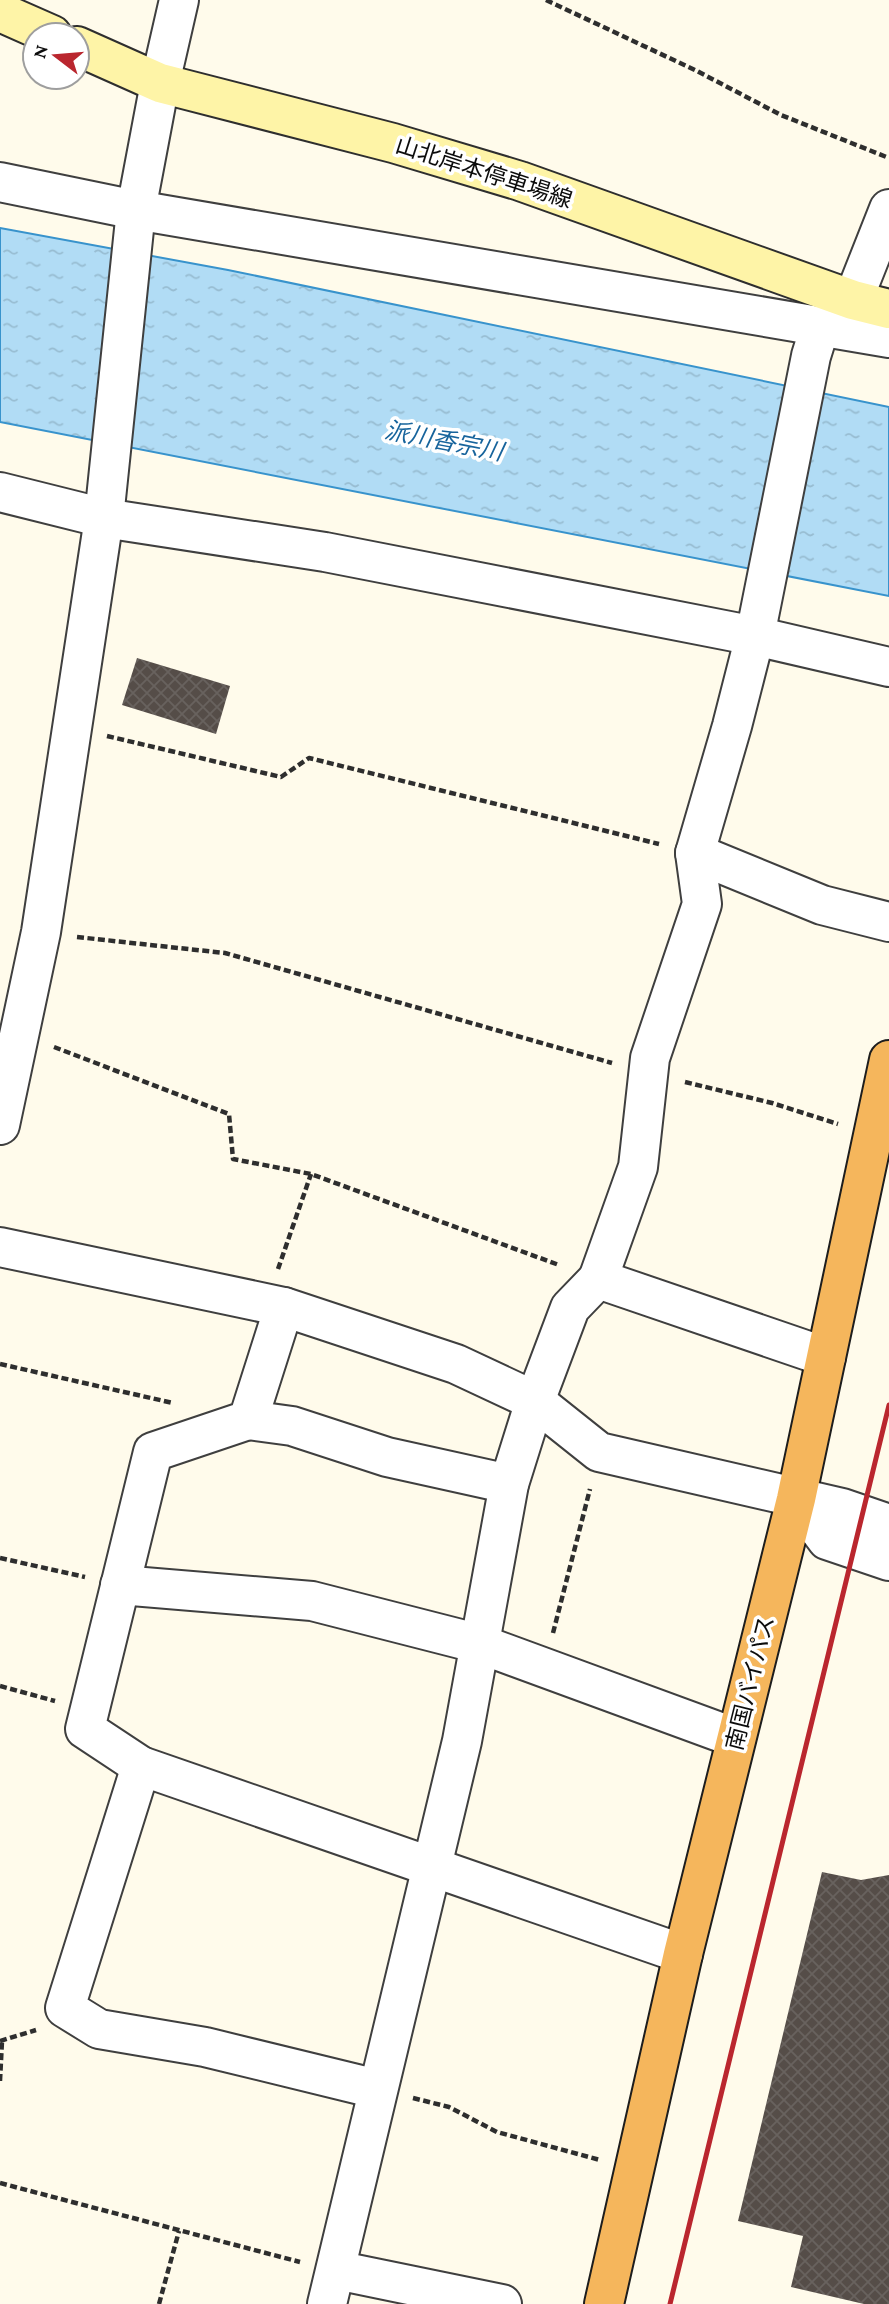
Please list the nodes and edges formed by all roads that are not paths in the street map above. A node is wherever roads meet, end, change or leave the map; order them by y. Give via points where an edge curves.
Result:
1 (179, 0) edge
2 (0, 12) edge
3 (21, 21) edge
4 (91, 52) edge
5 (160, 83) junction
6 (0, 182) edge
7 (889, 209) edge
8 (135, 220) junction
9 (853, 300) junction
10 (889, 309) edge
11 (889, 338) edge
12 (816, 342) junction
13 (0, 492) edge
14 (105, 501) junction
15 (756, 628) junction
16 (889, 667) edge
17 (695, 853) junction
18 (889, 922) edge
19 (889, 1059) edge
20 (0, 1125) edge
21 (0, 1247) edge
22 (598, 1279) junction
23 (275, 1305) junction
24 (826, 1357) junction
25 (535, 1401) junction
26 (248, 1420) junction
27 (509, 1484) junction
28 (796, 1499) junction
29 (887, 1513) edge
30 (889, 1561) edge
31 (120, 1585) junction
32 (480, 1644) junction
33 (736, 1738) junction
34 (141, 1766) junction
35 (432, 1868) junction
36 (683, 1954) junction
37 (377, 2090) junction
38 (331, 2287) edge
39 (502, 2304) edge
40 (604, 2304) edge

1 - 5 street
2 - 3 main road
4 - 5 main road, 山北岸本停車場線
5 - 8 street
5 - 9 main road, 山北岸本停車場線 via 520,181
6 - 8 street
7 - 9 street
8 - 12 street
8 - 14 street
9 - 10 main road, 山北岸本停車場線
11 - 12 street
12 - 15 street
13 - 14 street
14 - 15 street via 325,552
14 - 20 street via 41,932
15 - 16 street
15 - 17 street
17 - 18 street via 822,905
17 - 22 street via 702,904 650,1058 638,1167
19 - 24 highway, 南国バイパス
21 - 23 street
22 - 24 street
22 - 25 street via 570,1308
23 - 25 street via 456,1363
23 - 26 street
24 - 28 highway, 南国バイパス
25 - 27 street
25 - 28 street via 599,1452
26 - 27 street via 292,1426 387,1457
26 - 31 street via 153,1452
27 - 32 street
28 - 29 street
28 - 30 street via 827,1540
28 - 33 highway, 南国バイパス
31 - 32 street via 312,1601
31 - 34 street via 85,1729
32 - 33 street
32 - 35 street
33 - 36 highway, 南国バイパス
34 - 35 street
34 - 37 street via 65,2008 99,2029 205,2047
35 - 36 street
35 - 37 street
36 - 40 highway, 南国バイパス
37 - 38 street
38 - 39 street

